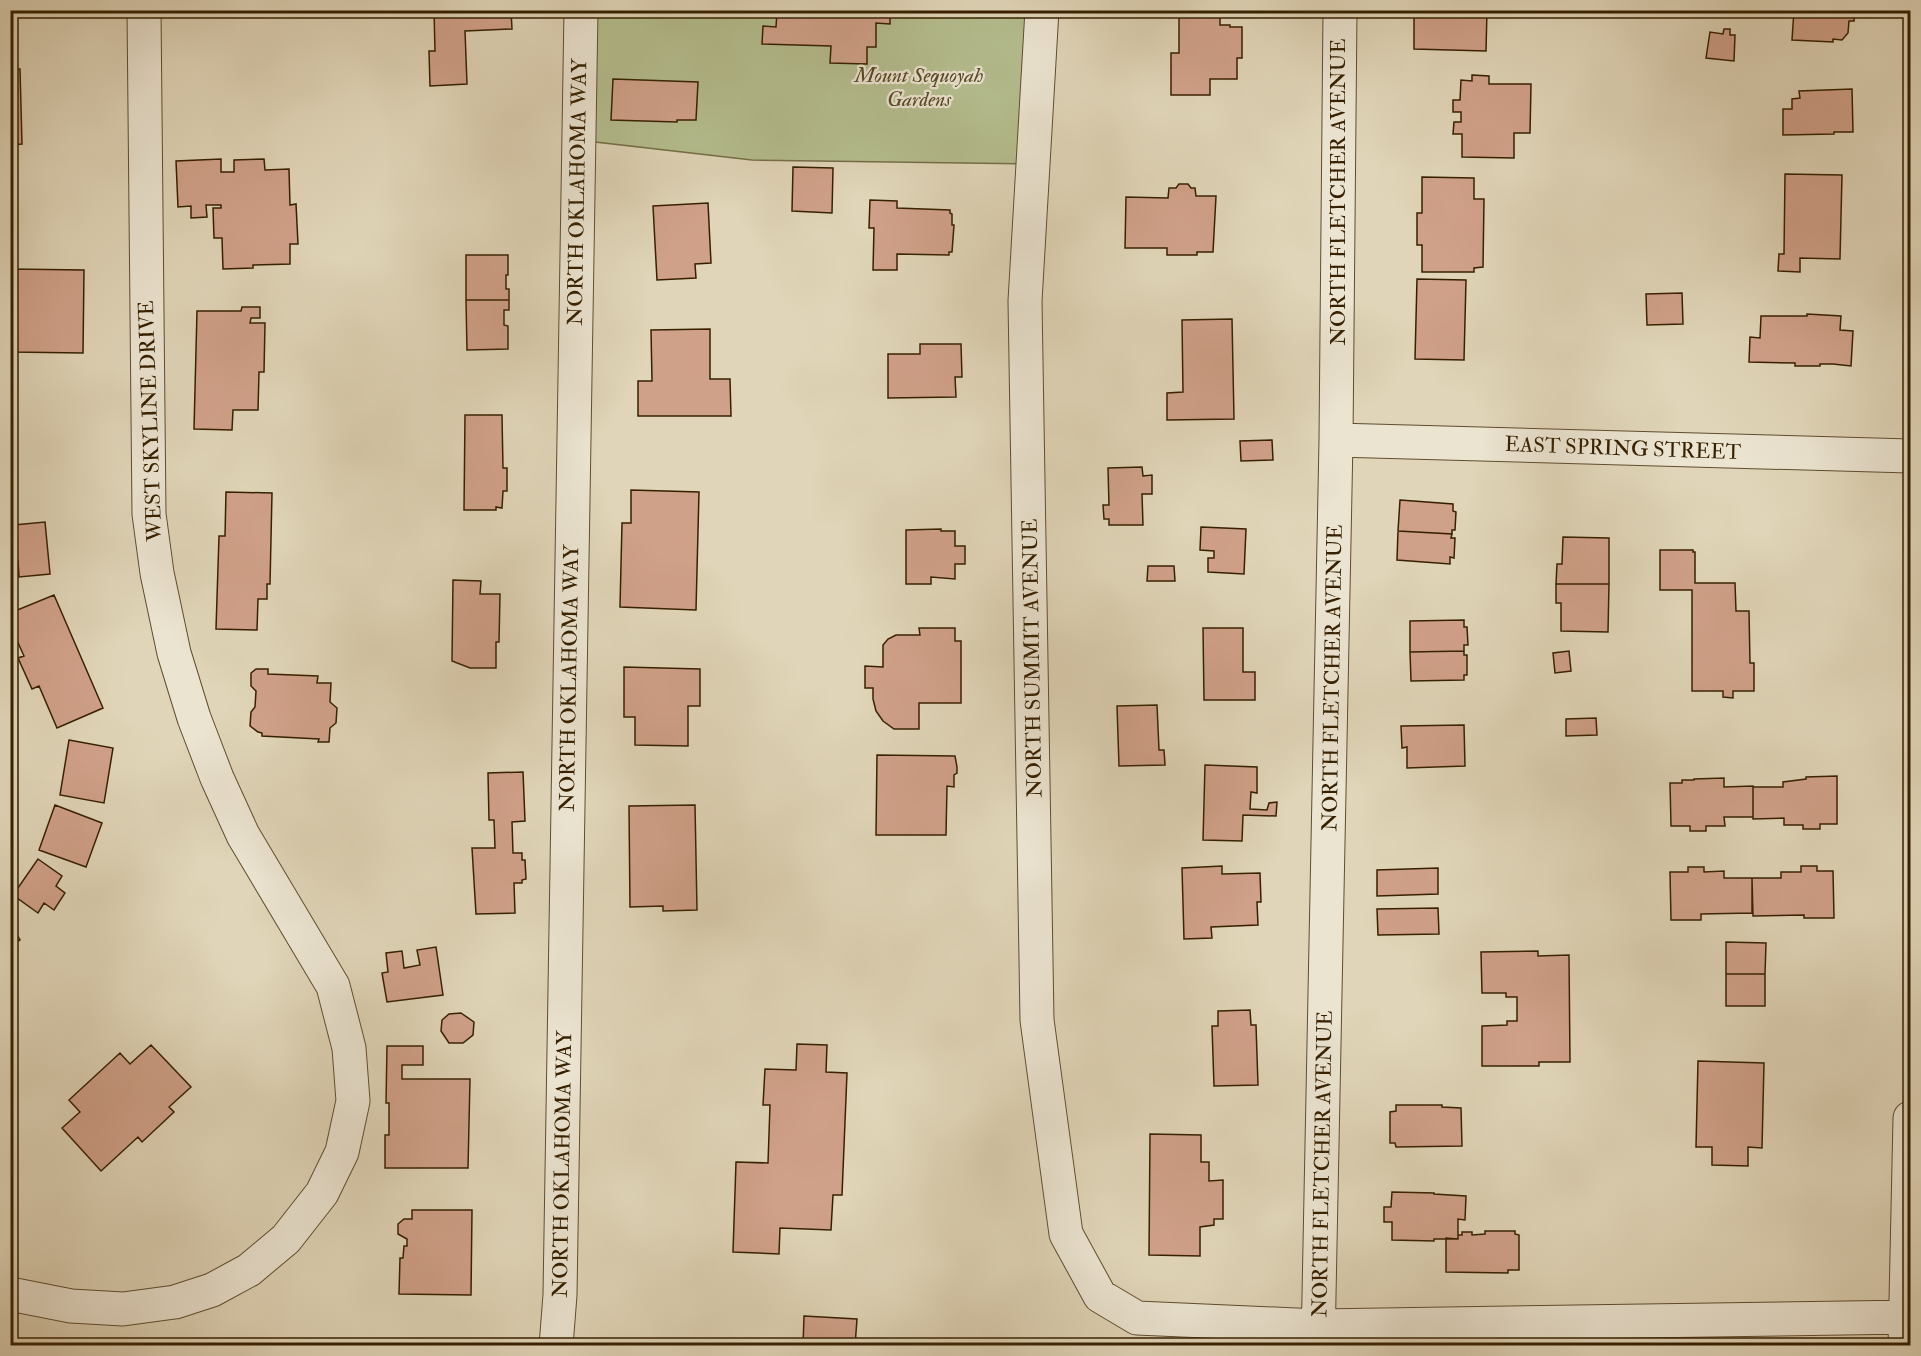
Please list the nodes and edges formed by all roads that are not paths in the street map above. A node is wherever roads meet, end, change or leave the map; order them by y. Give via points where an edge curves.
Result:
1 (144, 10) edge
2 (580, 10) edge
3 (1042, 10) edge
4 (1340, 10) edge
5 (1336, 440) junction
6 (1911, 456) edge
7 (1911, 1118) edge
8 (10, 1294) edge
9 (1907, 1326) edge
10 (1318, 1336) edge
11 (556, 1346) edge

1 - 8 street, WEST SKYLINE DRIVE via 149,514 157,573 174,653 217,778 243,835 333,986 349,1048 353,1101 342,1152 322,1193 286,1239 249,1270 212,1290 176,1302 123,1309 71,1306
2 - 11 street, NORTH OKLAHOMA WAY via 561,1271
3 - 10 street, NORTH SUMMIT AVENUE via 1025,302 1037,1020 1066,1234 1100,1296 1137,1318
4 - 5 street, NORTH FLETCHER AVENUE
5 - 6 street, EAST SPRING STREET
5 - 10 street, NORTH FLETCHER AVENUE
7 - 9 street
9 - 10 street

